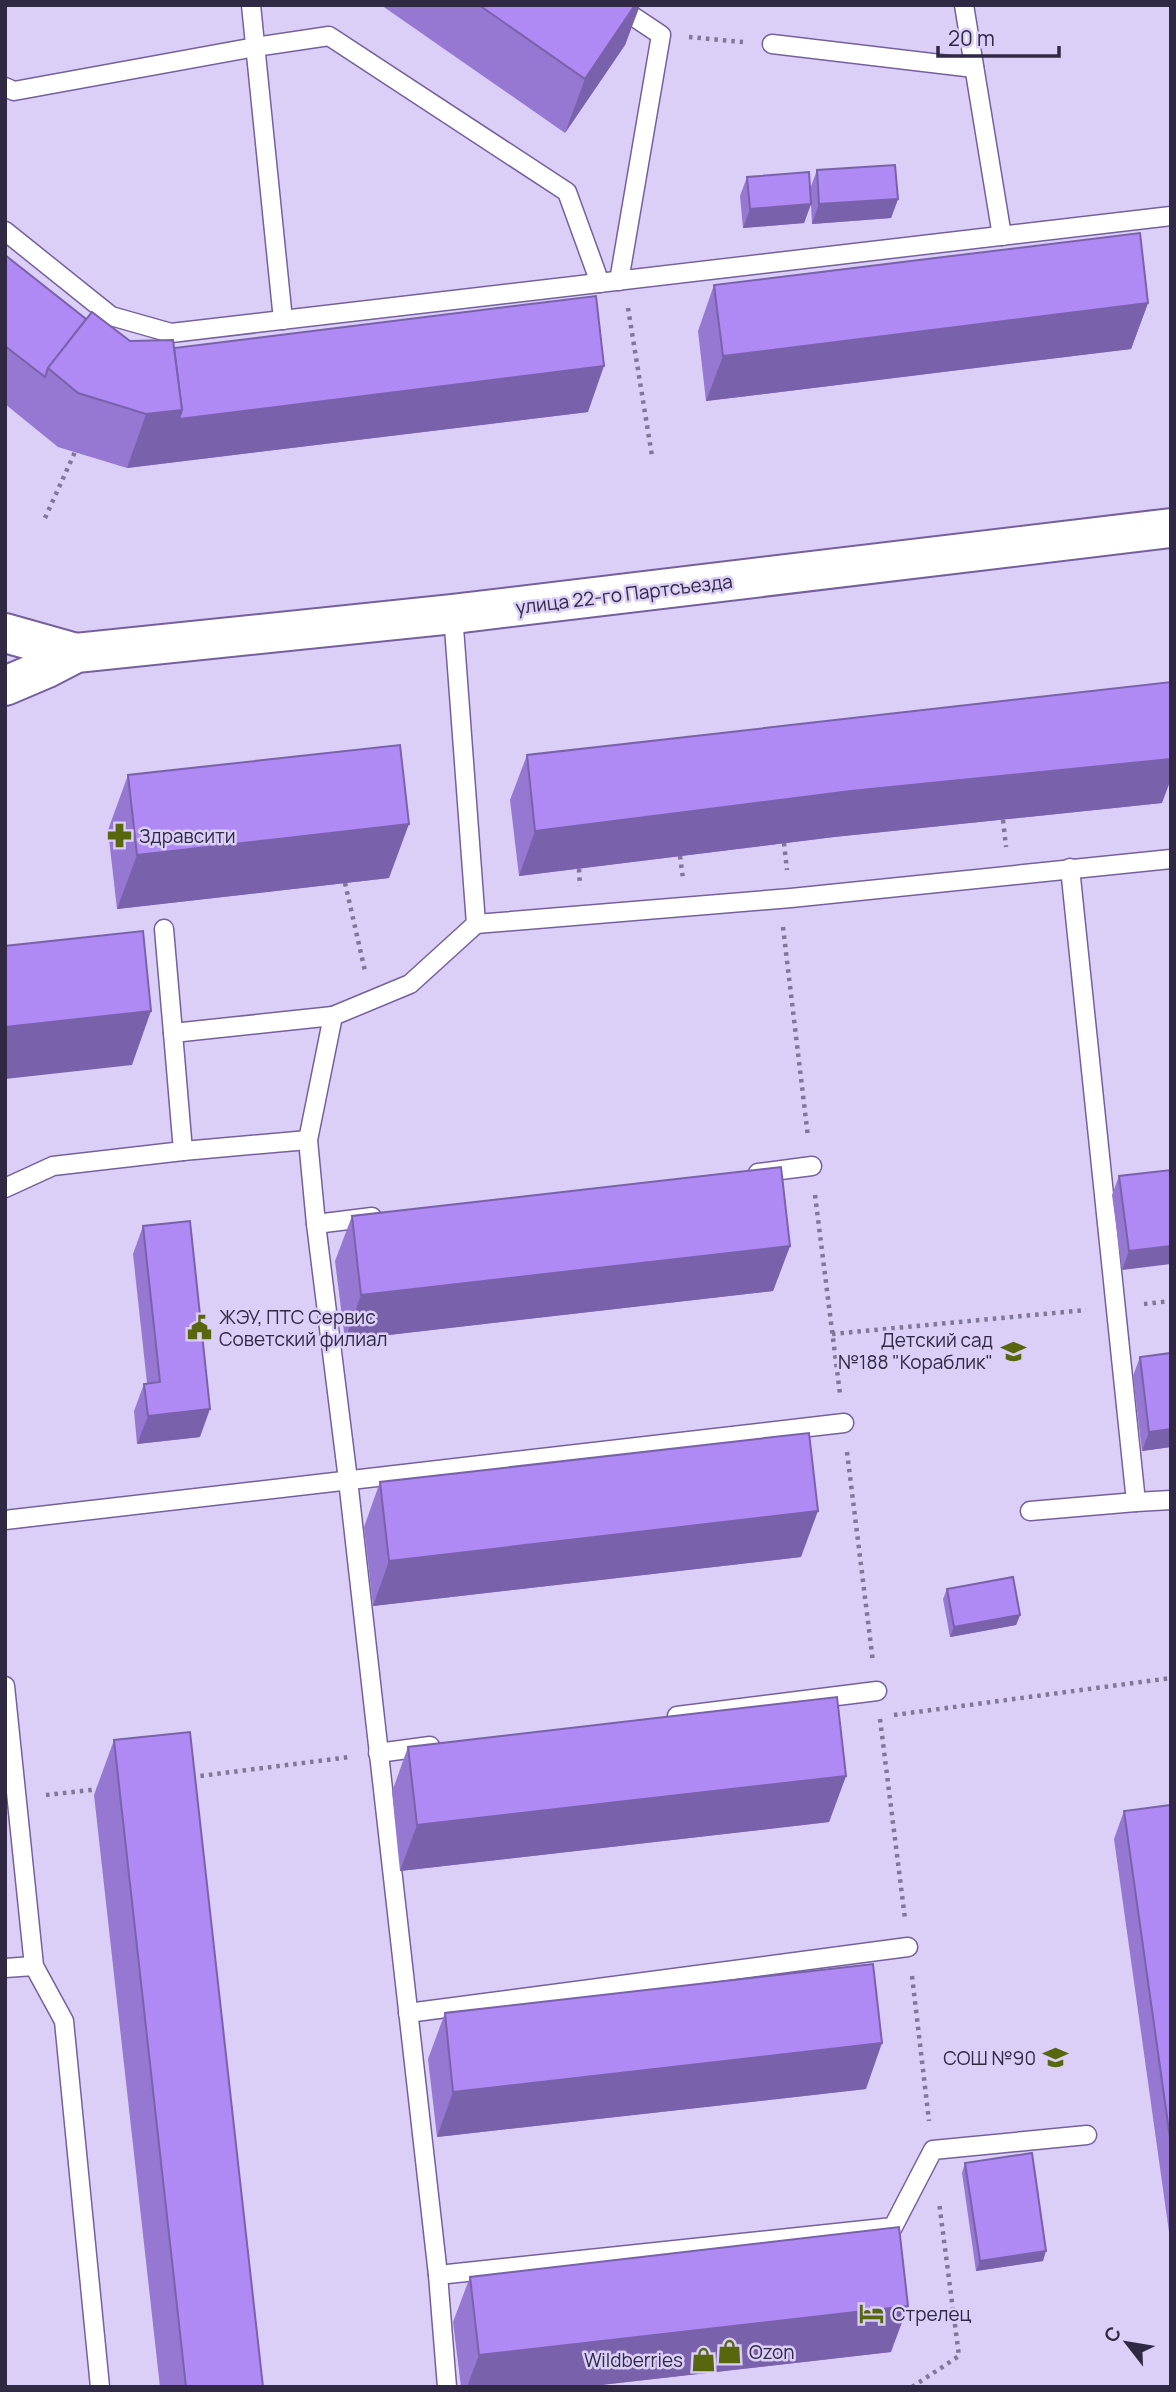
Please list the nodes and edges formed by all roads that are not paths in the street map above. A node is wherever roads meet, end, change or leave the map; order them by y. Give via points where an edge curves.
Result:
1 (251, 5) edge
2 (616, 5) edge
3 (964, 5) edge
4 (772, 44) road end
5 (255, 47) junction
6 (974, 68) junction
7 (5, 87) edge
8 (1171, 216) edge
9 (5, 231) edge
10 (1002, 236) junction
11 (621, 280) junction
12 (600, 283) junction
13 (283, 320) junction
14 (1171, 528) edge
15 (453, 614) junction
16 (5, 633) edge
17 (76, 653) junction
18 (5, 686) edge
19 (1171, 859) edge
20 (1070, 868) junction
21 (476, 924) junction
22 (164, 929) dead end
23 (333, 1016) junction
24 (173, 1033) junction
25 (308, 1140) junction
26 (183, 1151) junction
27 (812, 1166) road end
28 (743, 1174) edge
29 (5, 1188) edge
30 (385, 1216) edge
31 (316, 1224) junction
32 (844, 1423) road end
33 (348, 1480) junction
34 (1171, 1500) edge
35 (1136, 1502) junction
36 (1030, 1511) dead end
37 (5, 1520) edge
38 (5, 1686) edge
39 (877, 1691) road end
40 (655, 1718) edge
41 (447, 1744) edge
42 (378, 1753) junction
43 (908, 1947) road end
44 (34, 1966) junction
45 (5, 1968) edge
46 (408, 2013) junction
47 (1087, 2135) dead end
48 (438, 2275) junction
49 (100, 2387) edge
50 (447, 2387) edge

1 - 5 lane
2 - 11 lane via 660,35
3 - 6 lane
4 - 6 lane
5 - 7 lane via 14,91
5 - 12 lane via 329,36 567,192
5 - 13 lane
6 - 10 lane
8 - 10 lane
9 - 13 lane via 111,316 171,333
10 - 11 lane
11 - 12 lane
12 - 13 lane
14 - 15 street, улица 22-го Партсъезда
15 - 17 street, улица 22-го Партсъезда
15 - 21 lane
16 - 17 street, улица 22-го Партсъезда
17 - 18 street, улица 22-го Партсъезда
19 - 20 lane
20 - 21 lane via 779,899
20 - 35 lane
21 - 23 lane via 410,984
22 - 24 lane
23 - 24 lane
23 - 25 lane
24 - 26 lane
25 - 26 lane
25 - 31 lane
26 - 29 lane via 53,1166
27 - 28 lane
30 - 31 lane
31 - 33 lane
32 - 33 lane
33 - 37 lane
33 - 42 lane
34 - 35 lane
35 - 36 lane
38 - 44 lane
39 - 40 lane
41 - 42 lane
42 - 46 lane
43 - 46 lane
44 - 45 lane
44 - 49 lane via 64,2021
46 - 48 lane
47 - 48 lane via 933,2150 893,2227
48 - 50 lane

